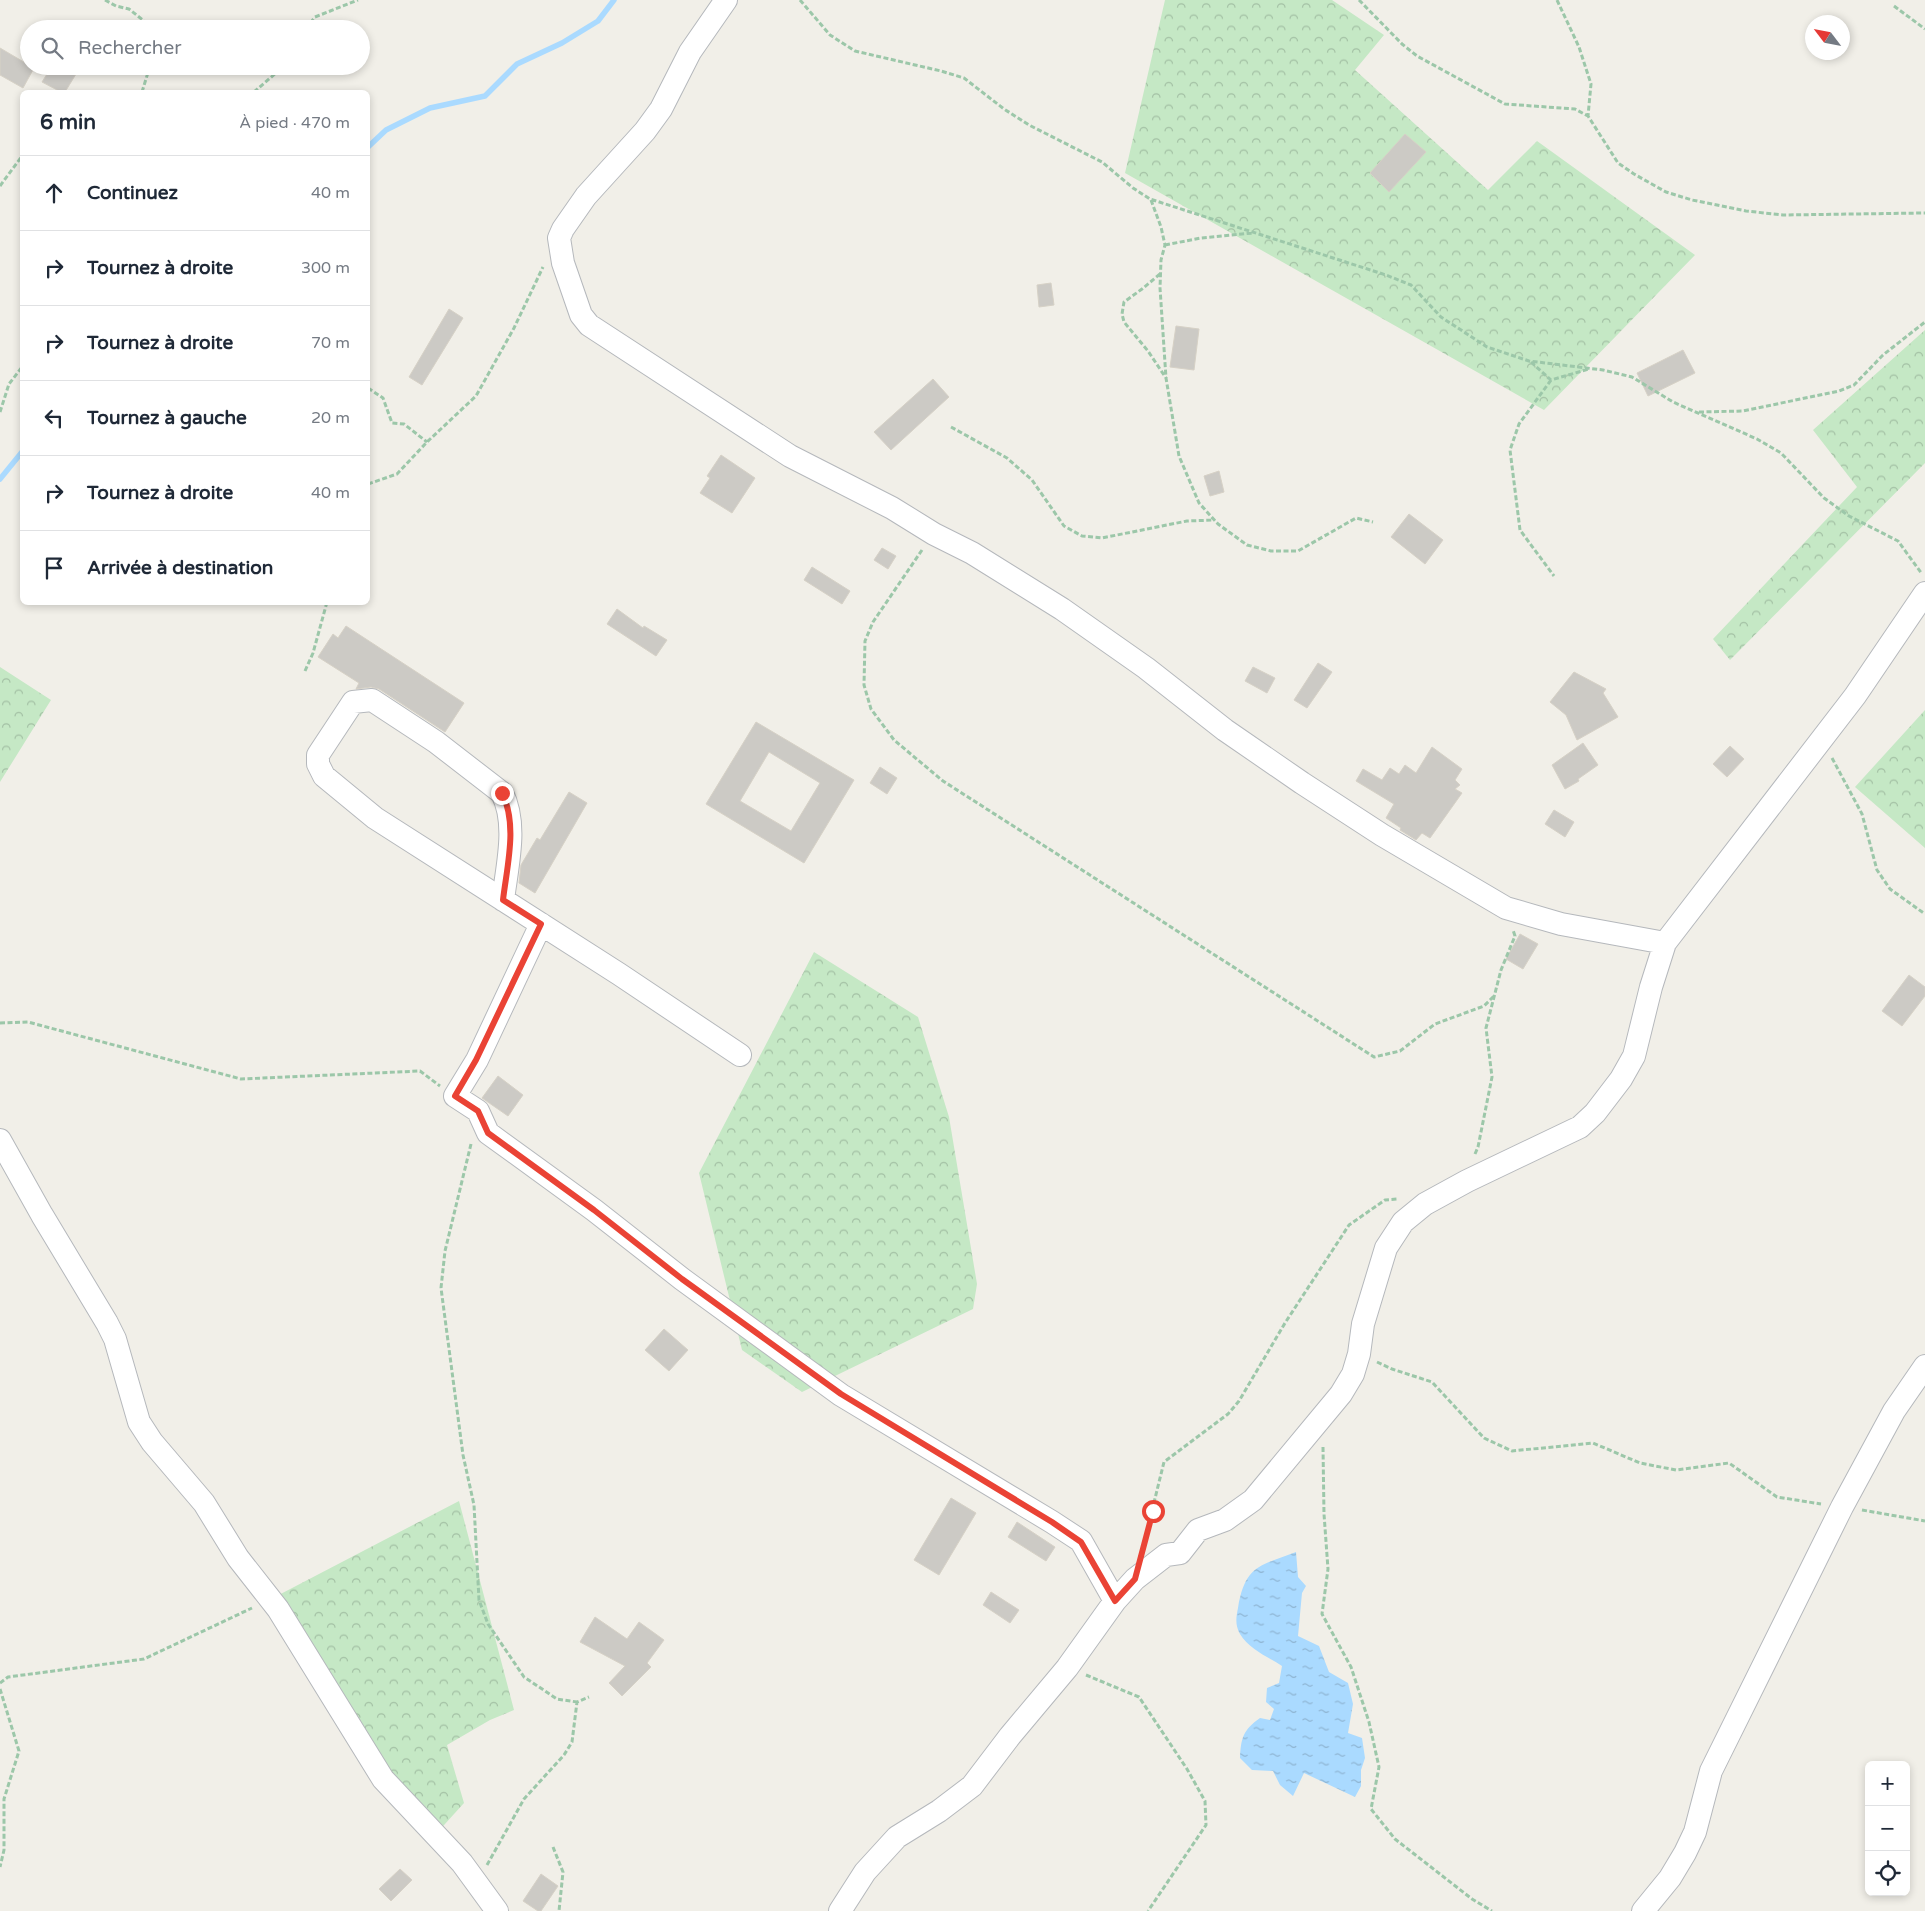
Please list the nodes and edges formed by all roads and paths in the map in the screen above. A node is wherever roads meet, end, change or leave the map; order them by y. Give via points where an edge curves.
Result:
1 (105, 0) edge
2 (358, 0) edge
3 (726, 0) edge
4 (800, 0) edge
5 (1359, 0) edge
6 (1557, 0) edge
7 (1894, 6) dead end
8 (143, 20) edge
9 (313, 20) edge
10 (1925, 29) edge
11 (147, 75) edge
12 (274, 75) edge
13 (143, 90) edge
14 (256, 90) edge
15 (1588, 116) junction
16 (20, 159) edge
17 (0, 186) edge
18 (1150, 199) junction
19 (1925, 213) edge
20 (1256, 233) junction
21 (559, 238) junction
22 (1164, 245) junction
23 (1160, 273) junction
24 (1925, 322) edge
25 (1529, 361) junction
26 (1589, 368) junction
27 (20, 371) edge
28 (1166, 378) junction
29 (1551, 380) junction
30 (370, 389) edge
31 (0, 412) edge
32 (1696, 412) junction
33 (951, 427) dead end
34 (427, 442) junction
35 (370, 483) edge
36 (1214, 520) junction
37 (1374, 522) dead end
38 (934, 534) junction
39 (1554, 576) dead end
40 (1925, 579) edge
41 (1925, 593) edge
42 (326, 605) edge
43 (305, 671) dead end
44 (1821, 738) junction
45 (503, 900) junction
46 (1506, 908) junction
47 (1925, 914) edge
48 (541, 924) junction
49 (1665, 943) junction
50 (1495, 995) junction
51 (0, 1024) edge
52 (740, 1055) dead end
53 (460, 1087) junction
54 (478, 1111) junction
55 (0, 1140) edge
56 (1474, 1155) dead end
57 (1405, 1198) dead end
58 (1359, 1354) junction
59 (1925, 1366) edge
60 (1323, 1416) junction
61 (1842, 1507) junction
62 (1925, 1521) edge
63 (1135, 1579) junction
64 (271, 1599) junction
65 (1115, 1601) junction
66 (1067, 1668) junction
67 (0, 1683) edge
68 (0, 1689) edge
69 (588, 1697) dead end
70 (577, 1702) junction
71 (553, 1847) dead end
72 (0, 1867) edge
73 (477, 1883) junction
74 (497, 1911) edge
75 (559, 1911) edge
76 (840, 1911) edge
77 (1148, 1911) edge
78 (1492, 1911) edge
79 (1643, 1911) edge

1 - 8 path via 130,9
2 - 9 path
3 - 21 street via 690,52 661,109 586,196
4 - 18 path via 830,35 855,51 964,78 1029,125 1102,162
5 - 15 path via 1417,56 1505,104 1576,109
6 - 15 path via 1579,47 1591,84
7 - 10 path
11 - 13 path
12 - 14 path
15 - 19 path via 1618,163 1666,192 1692,200 1783,215
16 - 17 path
18 - 20 path
18 - 22 path via 1162,228
20 - 22 path
20 - 25 path via 1411,285 1440,317 1487,347
21 - 34 path via 476,396
21 - 38 street via 563,263 577,305 593,328 790,456 892,508
22 - 23 path
23 - 28 path
23 - 28 path via 1124,302 1122,314 1124,322
24 - 32 path via 1883,355 1854,385 1839,391 1743,411
25 - 26 path
25 - 29 path
26 - 29 path
26 - 32 path via 1632,377 1672,402
27 - 31 path via 10,384
28 - 36 path via 1179,456 1199,503
29 - 39 path via 1519,424 1510,450 1520,530
30 - 34 path via 383,398 392,423 404,424
32 - 40 path via 1781,453 1824,498 1849,516 1898,541
33 - 36 path via 1007,458 1032,480 1064,526 1082,536 1102,538 1187,521
34 - 35 path via 397,474
36 - 37 path via 1247,545 1271,552 1298,551 1356,518
38 - 46 street via 972,553 1062,609 1302,783 1382,835
38 - 50 path via 873,622 865,641 864,685 871,709 894,740 943,782 1374,1057 1400,1051 1435,1024 1484,1006
41 - 44 street via 1855,696
42 - 43 path
44 - 47 path via 1862,814 1877,870 1890,889
44 - 49 street
45 - 45 street via 510,842 508,804 502,793 436,742 372,700 353,702 318,755 324,776 375,818
45 - 48 street
46 - 49 street via 1562,924
46 - 50 path via 1515,936
48 - 52 street
48 - 53 street
49 - 58 street via 1634,1056 1595,1114 1580,1128 1467,1181 1425,1204 1402,1222 1386,1248 1363,1324
50 - 56 path via 1486,1028 1492,1078
51 - 53 path via 28,1022 241,1078 420,1071
53 - 54 street
54 - 65 street via 488,1133 841,1394 1081,1542
54 - 70 path via 445,1251 441,1288 463,1455 474,1505 479,1600 488,1624 524,1677 557,1699
55 - 64 street via 115,1339 139,1422 204,1503 238,1558
57 - 63 path via 1385,1200 1349,1225 1239,1401 1228,1414 1164,1462
58 - 60 street via 1353,1374
58 - 61 path via 1432,1382 1484,1438 1512,1451 1593,1444 1640,1463 1676,1470 1729,1463 1778,1497
59 - 61 street via 1894,1411
60 - 63 street via 1254,1500 1225,1520 1198,1530 1180,1553 1166,1555
60 - 78 path via 1328,1569 1322,1614 1351,1667 1368,1722 1379,1766 1371,1809 1395,1839
61 - 62 path
61 - 79 street via 1711,1771 1695,1832 1670,1878
63 - 65 street
64 - 67 path via 144,1659 8,1677
64 - 73 street via 383,1778
65 - 66 street
66 - 76 street via 972,1786 897,1837 865,1872
66 - 77 path via 1139,1697 1205,1802 1206,1825
68 - 72 path via 18,1751 4,1799 4,1850
69 - 70 path
70 - 73 path via 572,1742 524,1799
71 - 75 path via 563,1872
73 - 74 street

